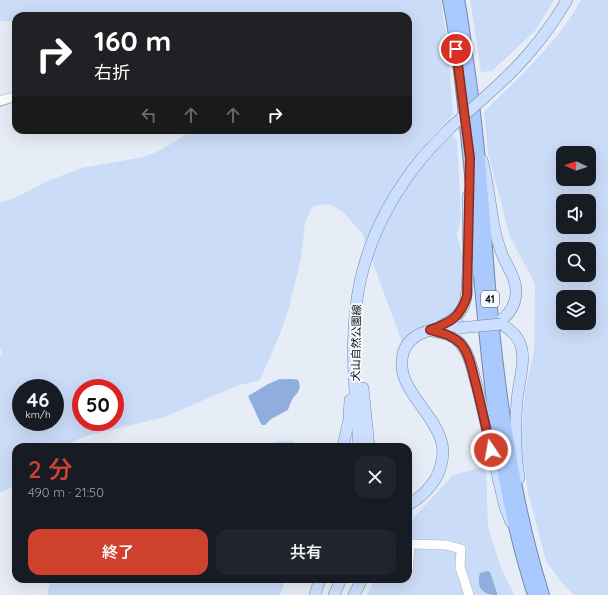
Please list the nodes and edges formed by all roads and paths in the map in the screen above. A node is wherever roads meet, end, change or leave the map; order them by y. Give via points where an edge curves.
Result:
1 (449, 0) edge
2 (458, 0) edge
3 (567, 0) edge
4 (12, 98) edge
5 (0, 102) edge
6 (478, 146) junction
7 (470, 158) junction
8 (356, 308) junction
9 (500, 323) junction
10 (430, 330) junction
11 (344, 443) edge
12 (359, 443) edge
13 (369, 443) edge
14 (429, 489) junction
15 (412, 494) edge
16 (421, 497) junction
17 (412, 501) edge
18 (412, 506) edge
19 (523, 543) junction
20 (412, 544) edge
21 (319, 583) edge
22 (339, 583) edge
23 (360, 583) edge
24 (315, 595) edge
25 (334, 595) edge
26 (354, 595) edge
27 (469, 595) edge
28 (534, 595) edge
29 (543, 595) edge

1 - 7 highway, 41
2 - 6 highway, 41
3 - 8 main road, 犬山自然公園線, bridge via 529,54 451,127 422,158 395,196 376,233 364,268
4 - 5 street
6 - 9 main road via 488,180 497,239 516,285 514,304
6 - 19 highway, 41 via 498,372
7 - 10 main road via 467,296 458,316
7 - 19 highway, 41 via 483,318 495,421 505,481
8 - 11 main road via 351,326 350,408
8 - 12 main road, 犬山自然公園線 via 354,348
8 - 13 main road
9 - 10 main road, bridge
9 - 19 main road via 517,337 523,356 517,402 516,439 518,474 523,498
10 - 14 main road via 409,341 402,353 401,365 410,390 434,423 441,440 443,452 440,470
10 - 19 main road via 453,337 466,352 482,405 505,507
14 - 15 main road
14 - 16 main road
16 - 17 main road
16 - 18 main road
19 - 28 highway, 41
19 - 29 highway, 41
20 - 27 street via 446,545 460,549 460,567
21 - 24 main road
22 - 25 main road
23 - 26 main road

